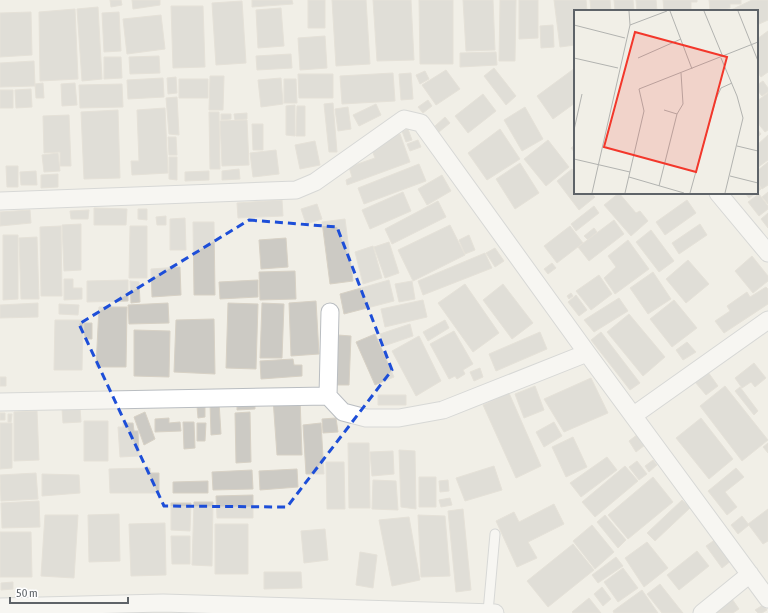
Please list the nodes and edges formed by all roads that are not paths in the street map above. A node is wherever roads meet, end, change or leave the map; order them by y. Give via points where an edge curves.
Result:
1 (719, 194) edge
2 (0, 201) edge
3 (768, 253) edge
4 (330, 312) dead end
5 (768, 320) edge
6 (587, 353) junction
7 (328, 396) junction
8 (0, 402) edge
9 (634, 415) junction
10 (495, 534) dead end
11 (750, 574) junction
12 (765, 589) edge
13 (0, 607) edge
14 (491, 613) edge
15 (702, 613) edge

1 - 3 street
2 - 6 street via 296,190 315,182 404,120 421,123
4 - 7 street
5 - 9 street
6 - 7 street via 443,410 407,417 366,418 343,412
6 - 9 street
7 - 8 street
9 - 11 street
10 - 14 lane
11 - 12 street
11 - 15 street
13 - 14 street via 163,603

